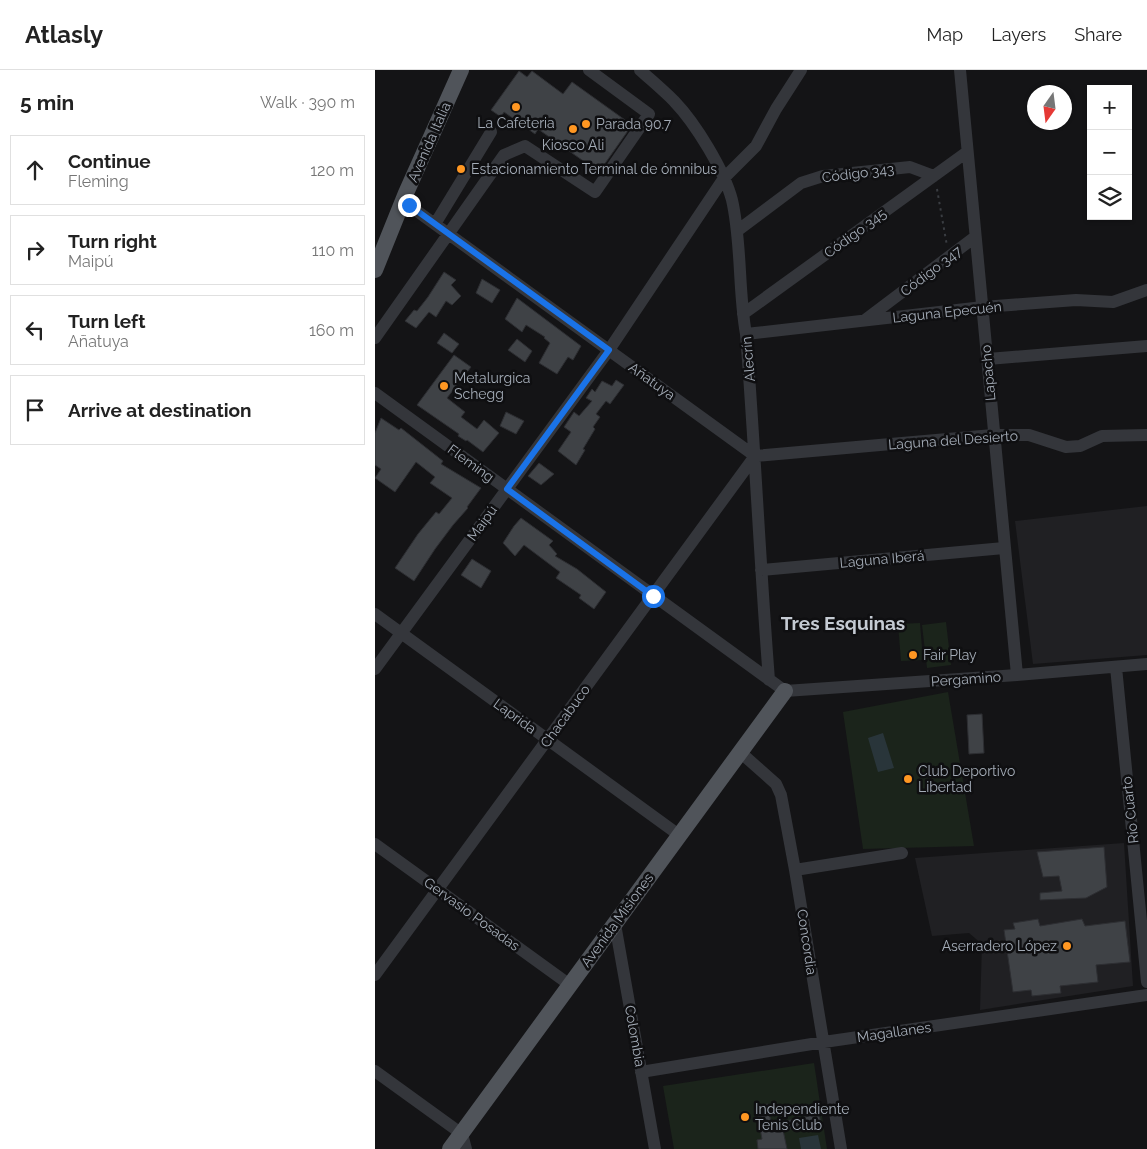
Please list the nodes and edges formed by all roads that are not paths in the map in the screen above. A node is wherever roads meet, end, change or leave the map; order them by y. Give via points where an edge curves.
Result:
1 (461, 70) edge
2 (589, 70) edge
3 (640, 70) edge
4 (801, 70) edge
5 (960, 70) edge
6 (491, 132) dead end
7 (967, 152) junction
8 (934, 176) junction
9 (724, 178) junction
10 (403, 201) junction
11 (435, 224) junction
12 (737, 231) junction
13 (448, 233) junction
14 (975, 237) junction
15 (375, 270) edge
16 (1147, 290) edge
17 (983, 307) junction
18 (743, 314) junction
19 (863, 322) junction
20 (746, 334) junction
21 (375, 338) edge
22 (1147, 346) edge
23 (609, 350) junction
24 (988, 359) junction
25 (375, 393) edge
26 (993, 435) junction
27 (1147, 435) edge
28 (755, 456) junction
29 (507, 489) junction
30 (1004, 548) junction
31 (761, 570) junction
32 (653, 596) junction
33 (375, 614) edge
34 (401, 633) junction
35 (1147, 664) edge
36 (1116, 667) junction
37 (375, 669) edge
38 (1017, 675) junction
39 (769, 680) junction
40 (785, 691) junction
41 (547, 740) junction
42 (740, 752) junction
43 (679, 835) junction
44 (375, 844) edge
45 (902, 853) dead end
46 (795, 870) junction
47 (438, 889) junction
48 (615, 924) junction
49 (375, 975) edge
50 (1147, 982) edge
51 (570, 985) junction
52 (1147, 995) edge
53 (823, 1042) junction
54 (375, 1071) edge
55 (641, 1072) junction
56 (464, 1141) edge
57 (450, 1149) edge
58 (655, 1149) edge
59 (841, 1149) edge

1 - 10 main road, Avenida Italia
2 - 13 street via 649,114 595,192 525,146 504,155
3 - 9 street, Alecrín via 675,102
4 - 9 street, Maipú via 756,146
5 - 7 street, Lapacho
6 - 11 street
7 - 8 street, Código 345
7 - 14 street, Lapacho
8 - 12 street, Código 343 via 910,167 823,176 801,183
8 - 18 street, Código 345
9 - 12 street, Alecrín via 732,200
9 - 23 street, Maipú
10 - 11 street, Añatuya
10 - 15 main road, Avenida Italia
11 - 13 street, Añatuya
12 - 18 street, Alecrín
13 - 21 street
13 - 23 street, Añatuya
14 - 17 street, Lapacho
14 - 19 street, Código 347
16 - 17 street, Laguna Epecuén via 1113,302 1076,300
17 - 19 street, Laguna Epecuén
17 - 24 street, Lapacho
18 - 20 street, Alecrín
19 - 20 street, Laguna Epecuén
20 - 28 street, Alecrín
22 - 24 street
23 - 28 street, Añatuya
23 - 29 street, Maipú
24 - 26 street, Lapacho
25 - 29 street, Fleming
26 - 27 street, Laguna del Desierto via 1029,436 1065,447 1080,446 1102,436
26 - 28 street, Laguna del Desierto
26 - 30 street, Lapacho
28 - 31 street, Alecrín
28 - 32 street, Chacabuco
29 - 32 street, Fleming
29 - 34 street, Maipú
30 - 31 street, Laguna Iberá
30 - 38 street, Lapacho
31 - 39 street, Alecrín
32 - 39 street, Fleming
32 - 41 street, Chacabuco
33 - 34 street, Laprida
34 - 37 street, Maipú
34 - 41 street, Laprida
35 - 36 street, Pergamino
36 - 38 street, Pergamino
36 - 50 street, Río Cuarto
38 - 40 street, Pergamino
39 - 40 street, Fleming
40 - 42 main road, Avenida Misiones
41 - 43 street, Laprida
41 - 47 street, Chacabuco
42 - 43 main road, Avenida Misiones
42 - 46 street, Concordia via 776,784 781,794
43 - 48 main road, Avenida Misiones
44 - 47 street, Gervasio Posadas
45 - 46 street
46 - 53 street, Concordia
47 - 49 street, Chacabuco
47 - 51 street, Gervasio Posadas
48 - 51 main road, Avenida Misiones
48 - 55 street, Colombia
51 - 56 main road, Avenida Misiones
52 - 53 street, Magallanes
53 - 55 street, Magallanes
53 - 59 street, Concordia
54 - 56 street
55 - 58 street, Colombia
56 - 57 main road, Avenida Misiones

